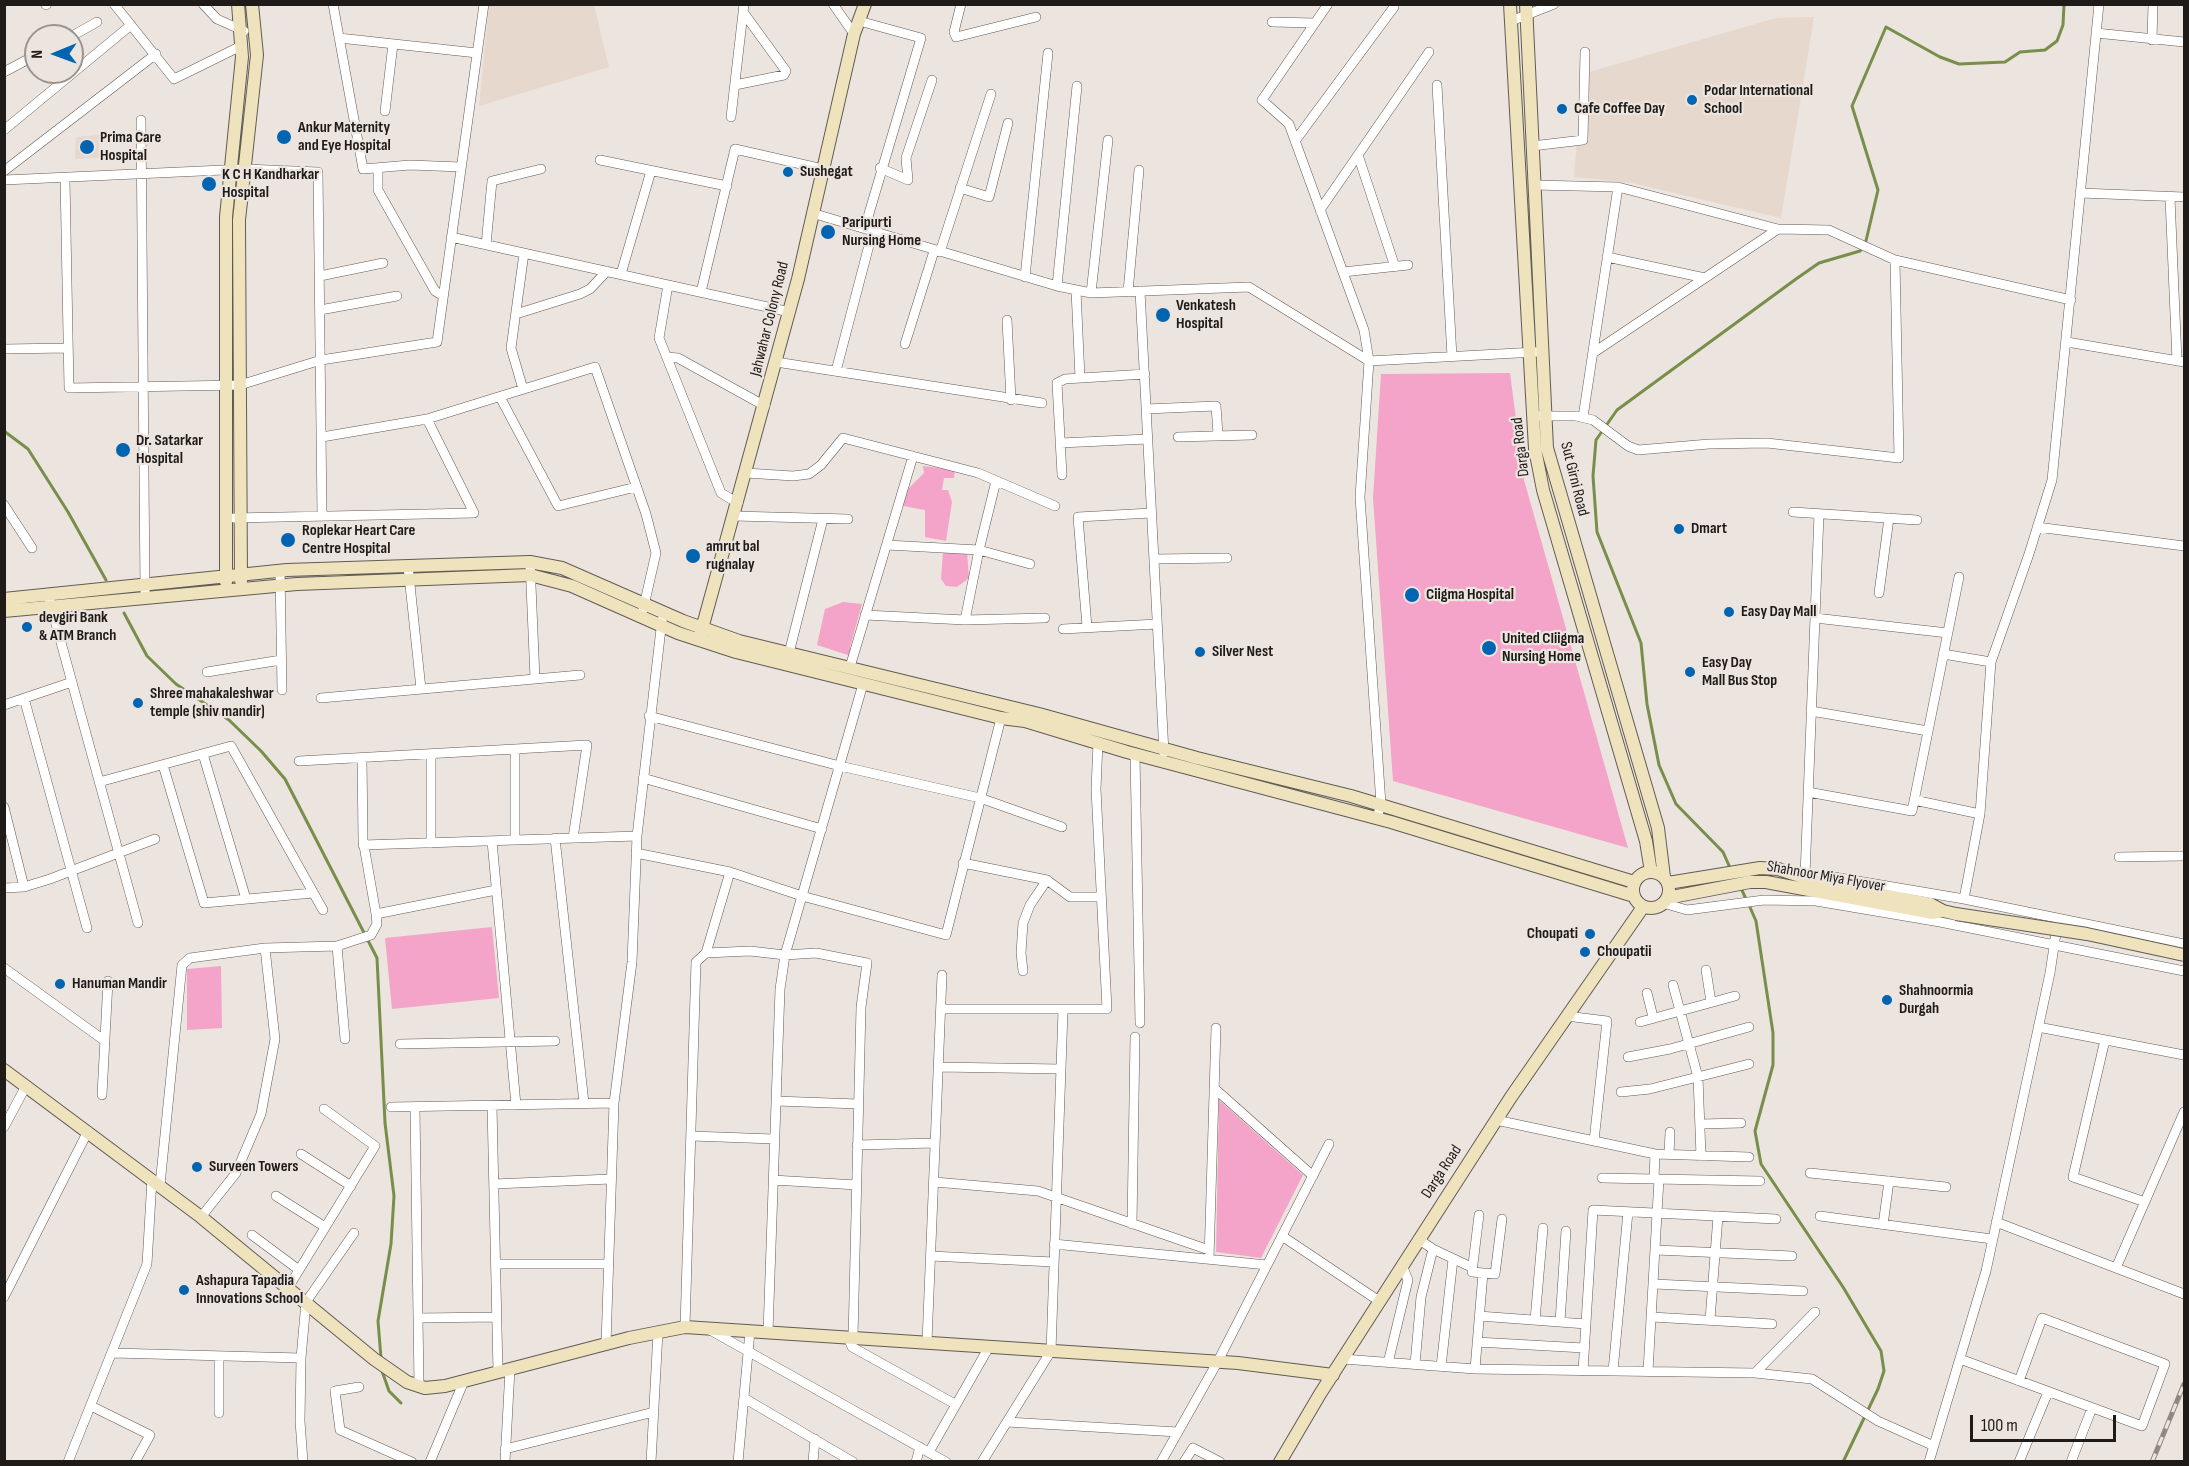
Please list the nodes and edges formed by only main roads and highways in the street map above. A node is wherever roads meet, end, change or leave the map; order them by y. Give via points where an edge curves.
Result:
1 (238, 4) edge
2 (252, 4) edge
3 (865, 4) edge
4 (1510, 4) edge
5 (1526, 10) edge
6 (1540, 417) junction
7 (408, 573) junction
8 (241, 582) junction
9 (226, 583) junction
10 (4, 599) edge
11 (49, 601) junction
12 (643, 610) junction
13 (4, 611) edge
14 (701, 634) junction
15 (1651, 872) junction
16 (1666, 880) junction
17 (1634, 882) junction
18 (1634, 896) junction
19 (1665, 900) junction
20 (1643, 907) junction
21 (1943, 911) junction
22 (2184, 955) edge
23 (4, 1070) edge
24 (1333, 1375) junction
25 (1280, 1461) edge

1 - 9 main road via 241,46 226,217
2 - 8 main road via 257,55 239,219
3 - 14 main road, Jahwahar Colony Road via 854,34 790,312
4 - 6 main road, Darga Road via 1530,352
5 - 6 main road, Sut Girni Road via 1543,352
6 - 15 main road, Darga Road via 1535,449 1543,490 1646,841
6 - 16 main road, Sut Girni Road via 1658,828
7 - 8 main road via 280,585
7 - 8 main road via 280,571
7 - 12 main road via 530,575
7 - 12 main road via 530,562 562,568
8 - 9 main road
9 - 11 main road
10 - 11 main road
11 - 13 main road
12 - 14 main road via 663,612
12 - 14 main road via 661,626
14 - 17 main road via 1039,714 1381,804
14 - 18 main road via 863,684 1025,721 1377,818
15 - 16 main road
15 - 17 main road
16 - 19 main road
16 - 21 main road, Shahnoor Miya Flyover via 1778,869 1828,885 1930,904
17 - 18 main road
18 - 20 main road
19 - 20 main road via 1650,908
19 - 21 main road, Shahnoor Miya Flyover via 1766,882 1934,913
20 - 24 main road, Darga Road via 1496,1120
21 - 22 main road, Shahnoor Miya Flyover, bridge via 2087,934
23 - 24 main road via 201,1217 374,1359 419,1386 445,1386 686,1327 1218,1361
24 - 25 main road, Darga Road

